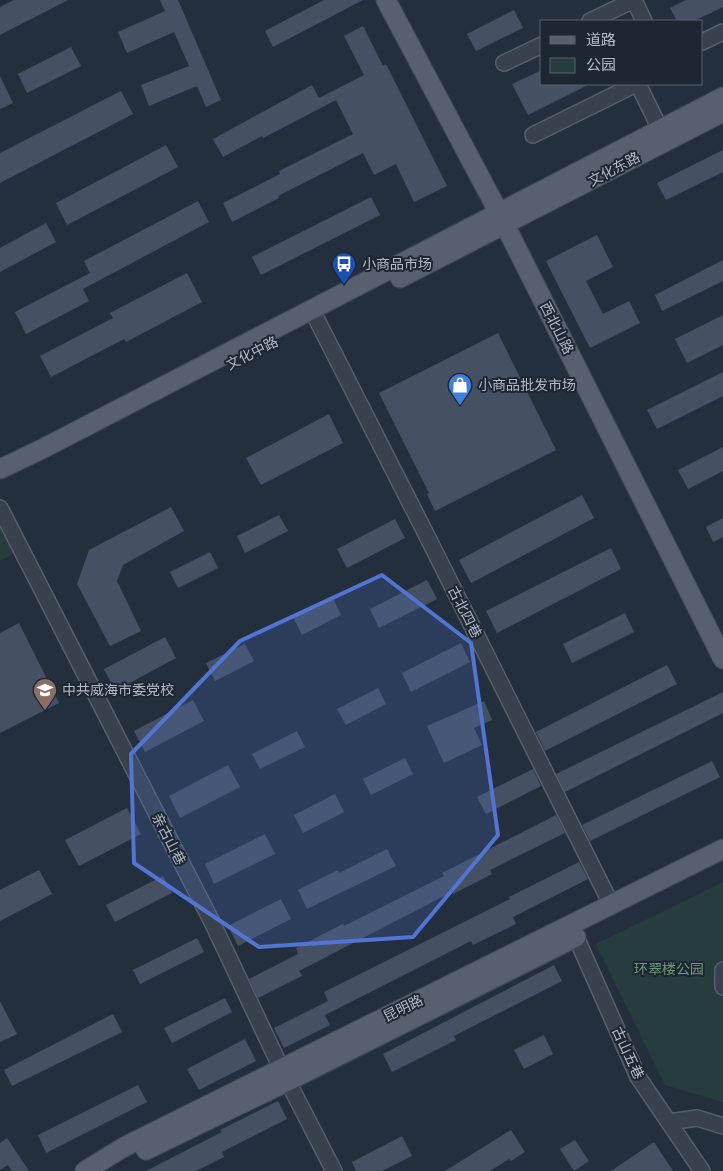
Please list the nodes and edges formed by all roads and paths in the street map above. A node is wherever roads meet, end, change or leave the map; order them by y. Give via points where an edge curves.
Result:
1 (386, 0) edge
2 (592, 20) edge
3 (644, 20) edge
4 (723, 32) edge
5 (703, 42) edge
6 (540, 45) edge
7 (504, 63) dead end
8 (635, 85) edge
9 (638, 85) edge
10 (723, 97) edge
11 (723, 112) edge
12 (660, 129) junction
13 (534, 135) dead end
14 (502, 219) junction
15 (317, 320) junction
16 (0, 469) edge
17 (0, 481) edge
18 (0, 508) edge
19 (723, 659) edge
20 (723, 849) edge
21 (723, 862) edge
22 (611, 904) junction
23 (573, 931) junction
24 (723, 970) edge
25 (723, 987) edge
26 (285, 1074) junction
27 (669, 1122) junction
28 (723, 1126) edge
29 (85, 1171) edge
30 (108, 1171) edge
31 (334, 1171) edge
32 (702, 1171) edge

1 - 14 main road, 西北山路
2 - 3 street via 634,0
4 - 5 street
6 - 7 street
8 - 13 street
9 - 12 street
10 - 12 main road
11 - 14 main road, 文化东路
12 - 14 main road
14 - 15 main road, 文化中路
14 - 16 main road
14 - 19 main road, 西北山路
15 - 17 main road, 文化中路
15 - 22 street, 古北四巷
18 - 26 street, 亲古山巷 via 212,922
20 - 22 main road, 昆明路
21 - 23 main road, 昆明路
22 - 23 main road, 昆明路
23 - 26 main road, 昆明路
23 - 27 street, 古山五巷 via 638,1077
24 - 25 street
26 - 29 main road, 昆明路 via 124,1147
26 - 30 main road, 昆明路
26 - 31 street, 亲古山巷
27 - 28 street via 697,1118
27 - 32 street, 古山五巷

